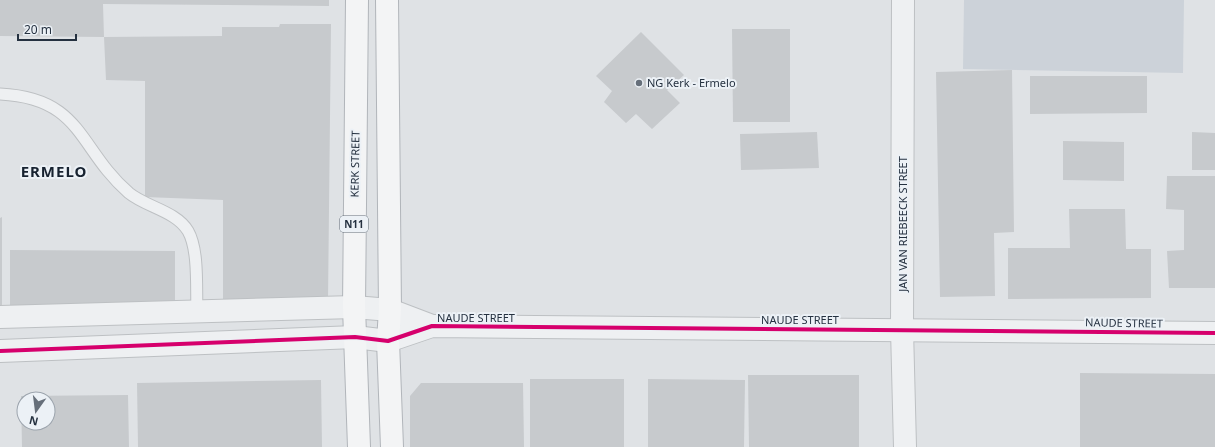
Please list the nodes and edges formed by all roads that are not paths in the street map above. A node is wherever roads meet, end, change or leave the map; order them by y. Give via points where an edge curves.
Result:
1 (357, 0) edge
2 (387, 0) edge
3 (903, 0) edge
4 (0, 94) edge
5 (354, 307) junction
6 (390, 310) junction
7 (197, 312) junction
8 (0, 317) edge
9 (432, 326) junction
10 (902, 330) junction
11 (1215, 333) edge
12 (355, 337) junction
13 (388, 341) junction
14 (0, 350) edge
15 (359, 447) edge
16 (392, 447) edge
17 (905, 447) edge

1 - 5 highway, KERK STREET / N11
2 - 6 highway
3 - 10 street, JAN VAN RIEBEECK STREET
4 - 7 lane via 27,97 52,106 80,131 103,166 131,194 180,221 187,229 194,248
5 - 6 street, NAUDE STREET
5 - 7 street, NAUDE STREET
5 - 12 highway, KERK STREET / N11
6 - 9 street, NAUDE STREET
6 - 13 highway
7 - 8 street, NAUDE STREET
9 - 10 street, NAUDE STREET
9 - 13 street, NAUDE STREET
10 - 11 street, NAUDE STREET
10 - 17 street, JAN VAN RIEBEECK STREET
12 - 13 street
12 - 14 street
12 - 15 highway, KERK STREET / N11
13 - 16 highway

